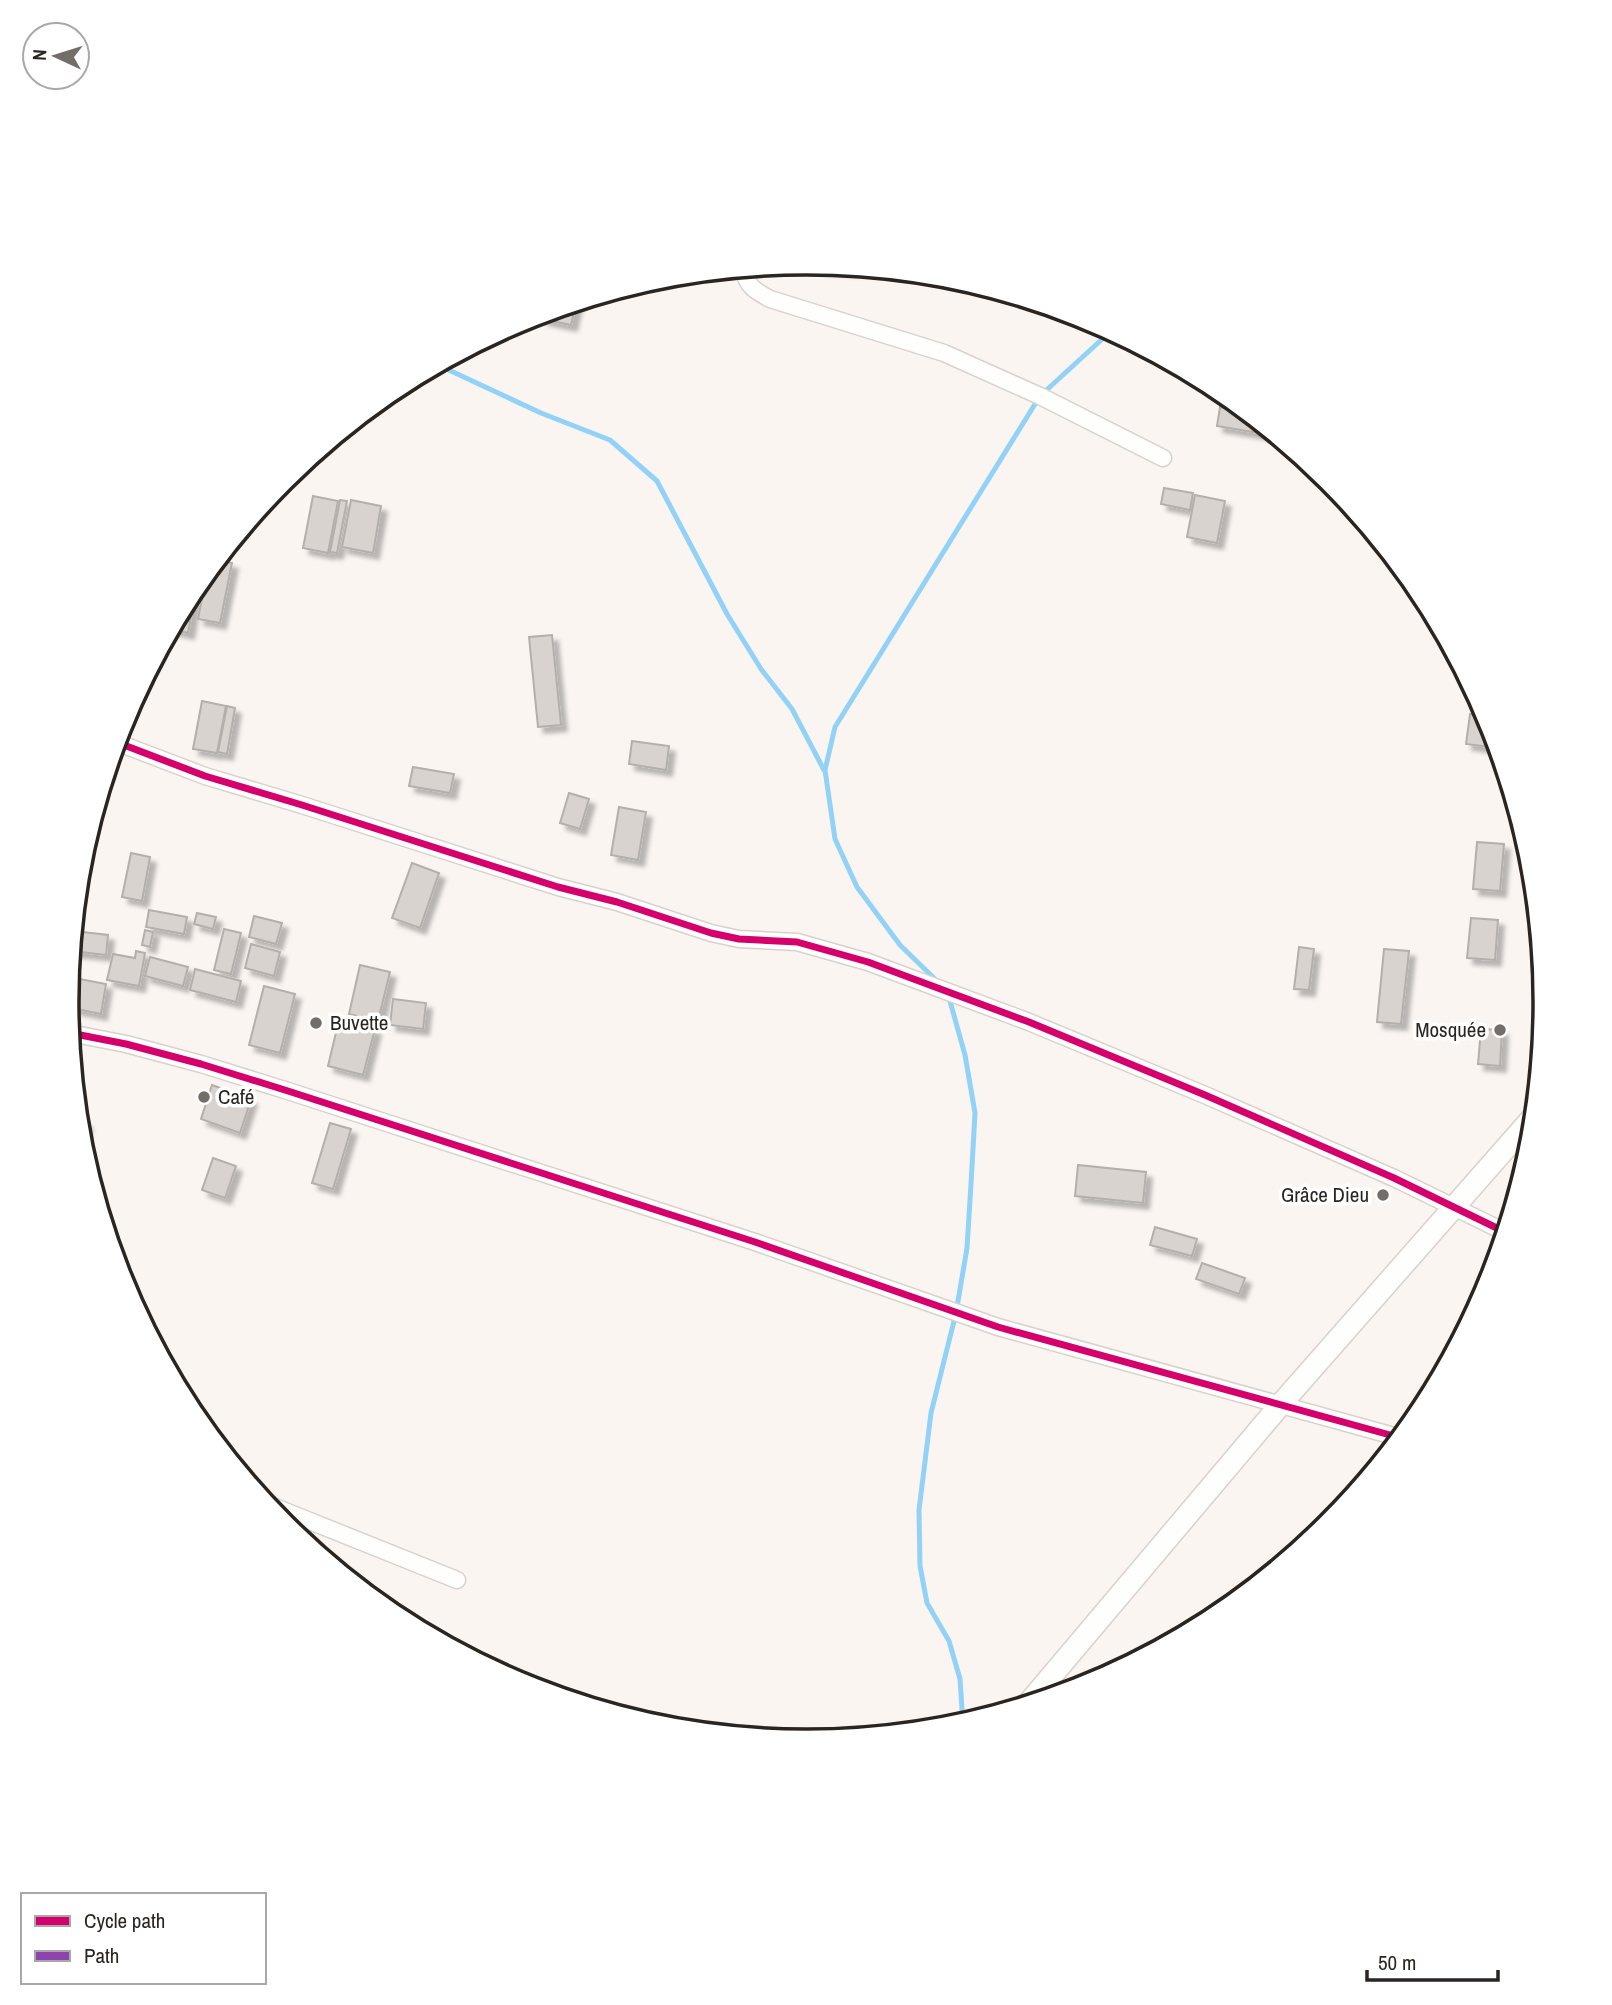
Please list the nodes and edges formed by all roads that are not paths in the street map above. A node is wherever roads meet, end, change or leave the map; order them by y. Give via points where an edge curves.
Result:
1 (746, 278) edge
2 (1163, 457) dead end
3 (126, 746) edge
4 (80, 1035) edge
5 (1521, 1130) edge
6 (1454, 1206) junction
7 (1497, 1228) edge
8 (1282, 1404) junction
9 (1390, 1435) edge
10 (288, 1512) edge
11 (457, 1580) dead end
12 (1037, 1692) edge

1 - 2 street via 770,299 944,353
3 - 6 street via 205,776 711,933 797,942 868,962 1205,1095
4 - 8 street via 201,1064 288,1091 755,1242 998,1327
5 - 6 street
6 - 7 street
6 - 8 street
8 - 9 street
8 - 12 street
10 - 11 street

